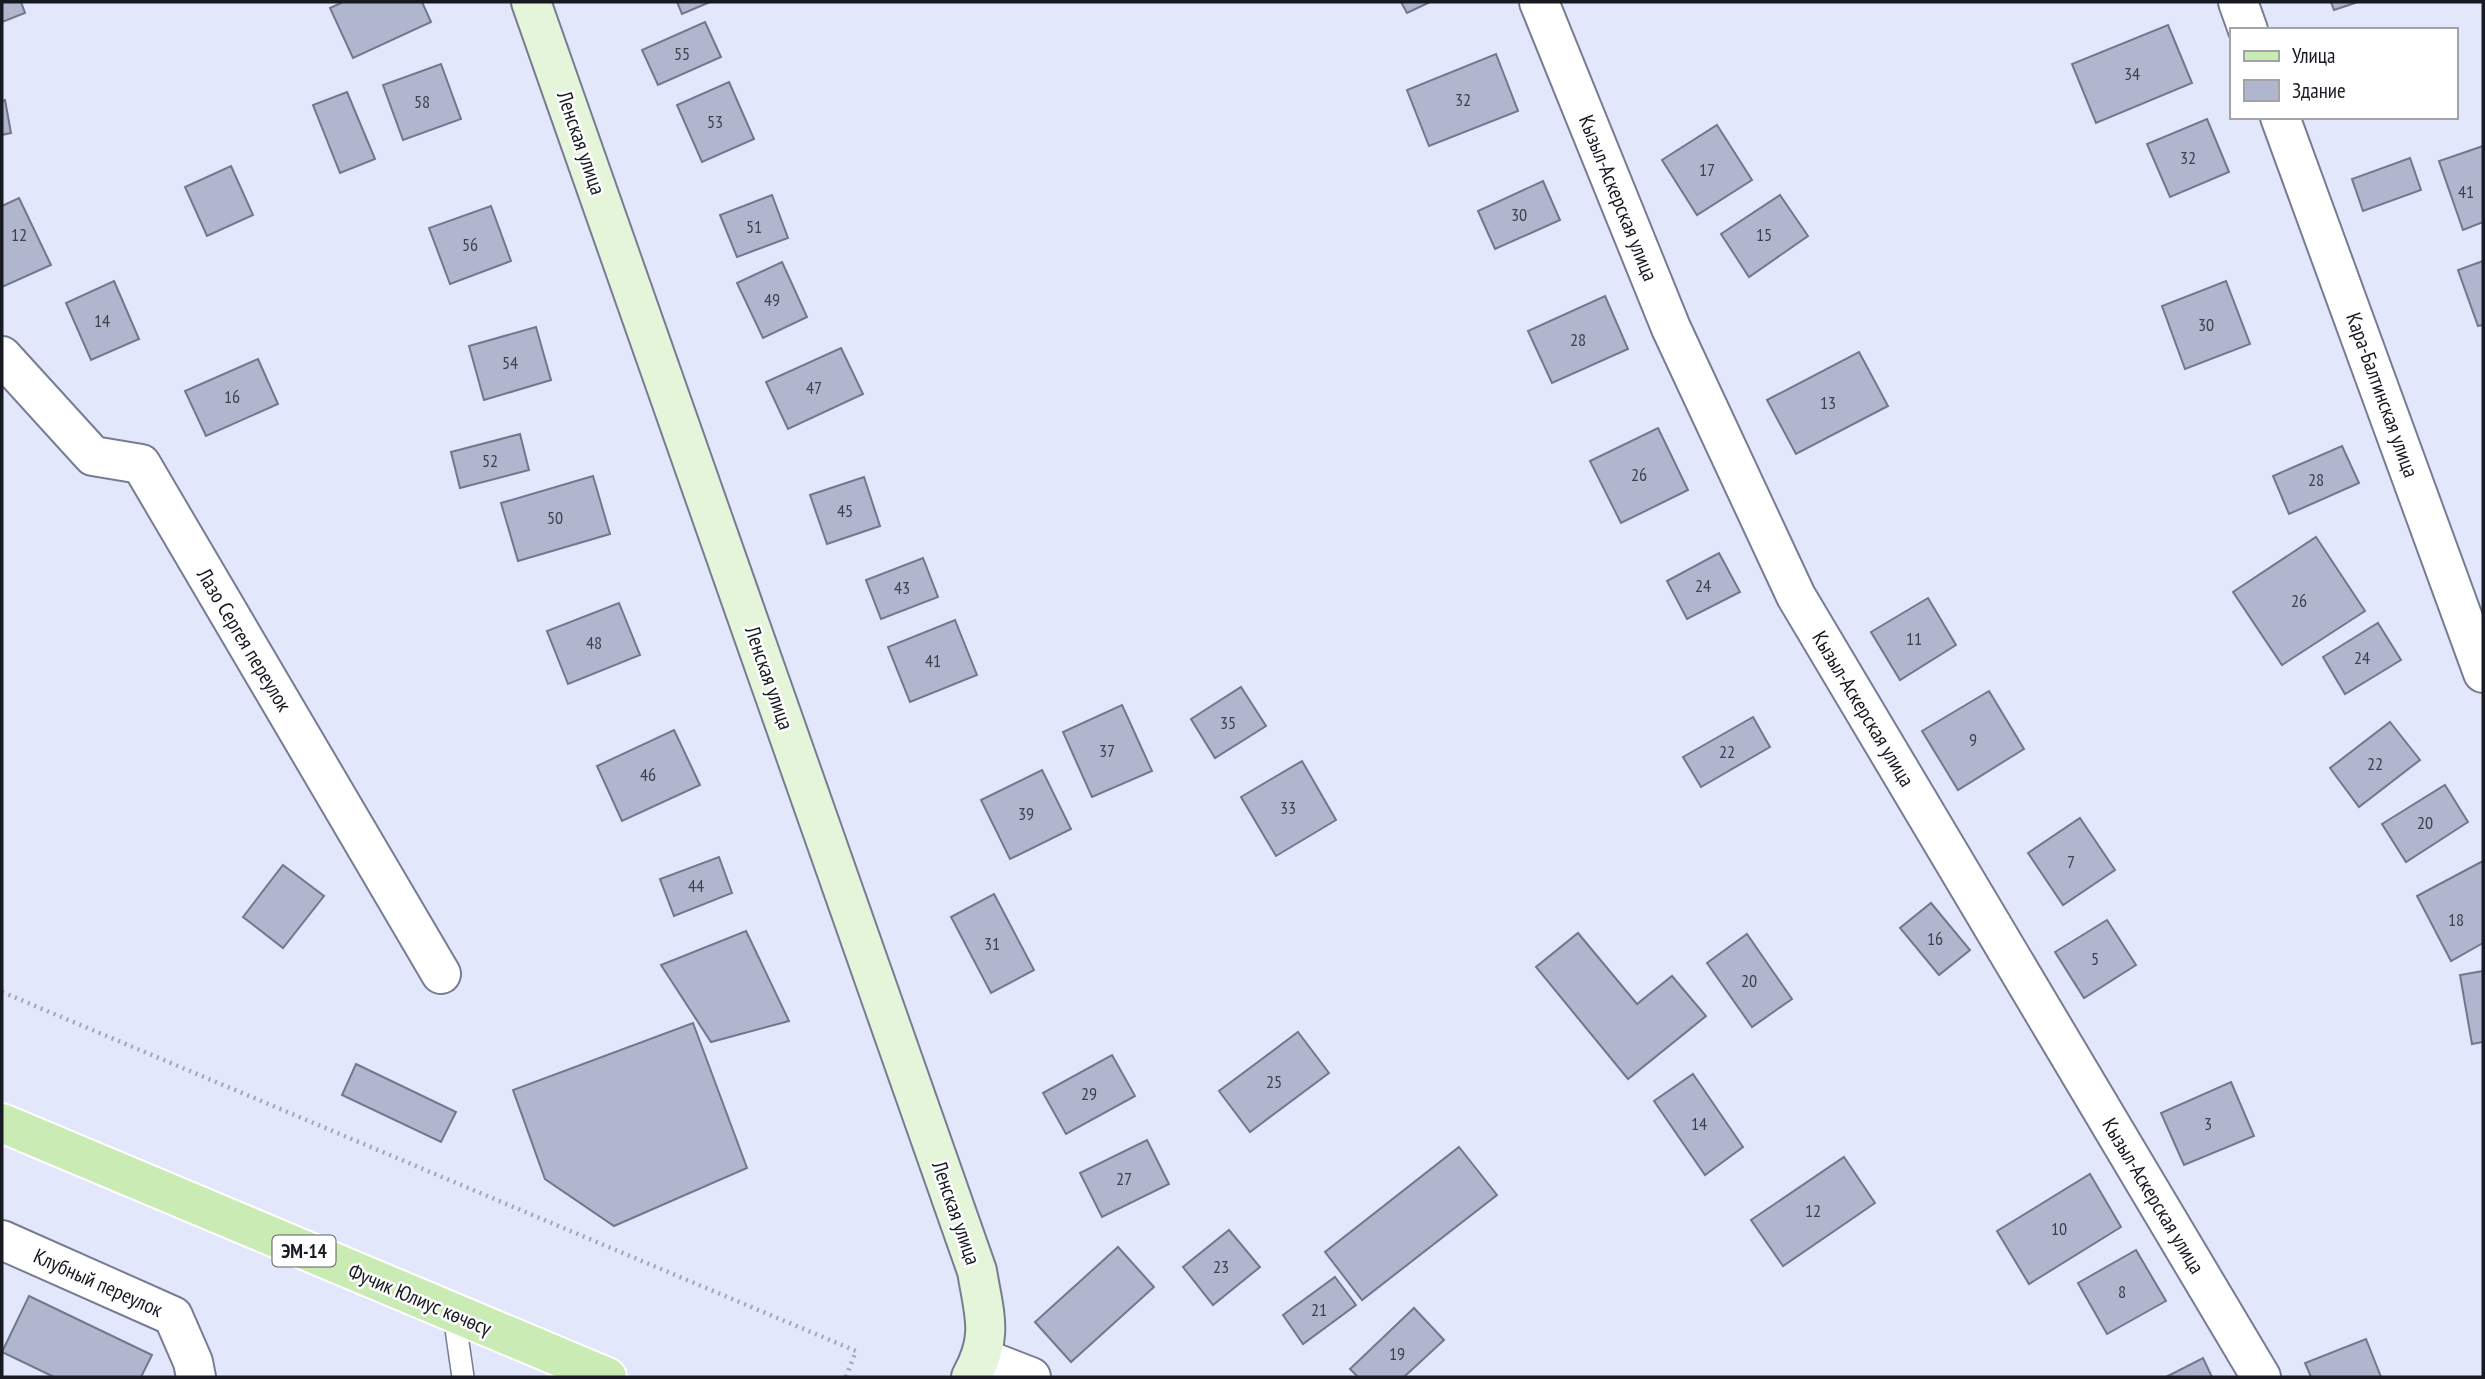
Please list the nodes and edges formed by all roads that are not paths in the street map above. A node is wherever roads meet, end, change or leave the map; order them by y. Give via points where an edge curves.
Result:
1 (531, 2) edge
2 (1539, 2) edge
3 (2238, 2) edge
4 (2247, 28) edge
5 (2281, 119) edge
6 (2, 356) edge
7 (2483, 673) edge
8 (441, 974) dead end
9 (2, 1123) edge
10 (2, 1240) edge
11 (454, 1315) junction
12 (977, 1368) edge
13 (196, 1377) edge
14 (463, 1377) edge
15 (607, 1377) edge
16 (1031, 1377) edge
17 (2261, 1377) edge

1 - 12 main road, Ленская улица via 977,1270 987,1328
2 - 17 street, Кызыл-Аскерская улица via 1671,328 1796,596
3 - 4 street
5 - 7 street, Кара-Балтинская улица
6 - 8 street, Лазо Сергея переулок via 93,456 141,464
9 - 11 main road, Фучик Юлиус көчөсү / ЭМ-14
10 - 13 street, Клубный переулок via 173,1316
11 - 14 lane
11 - 15 main road, Фучик Юлиус көчөсү / ЭМ-14
12 - 16 street, Ленская улица

